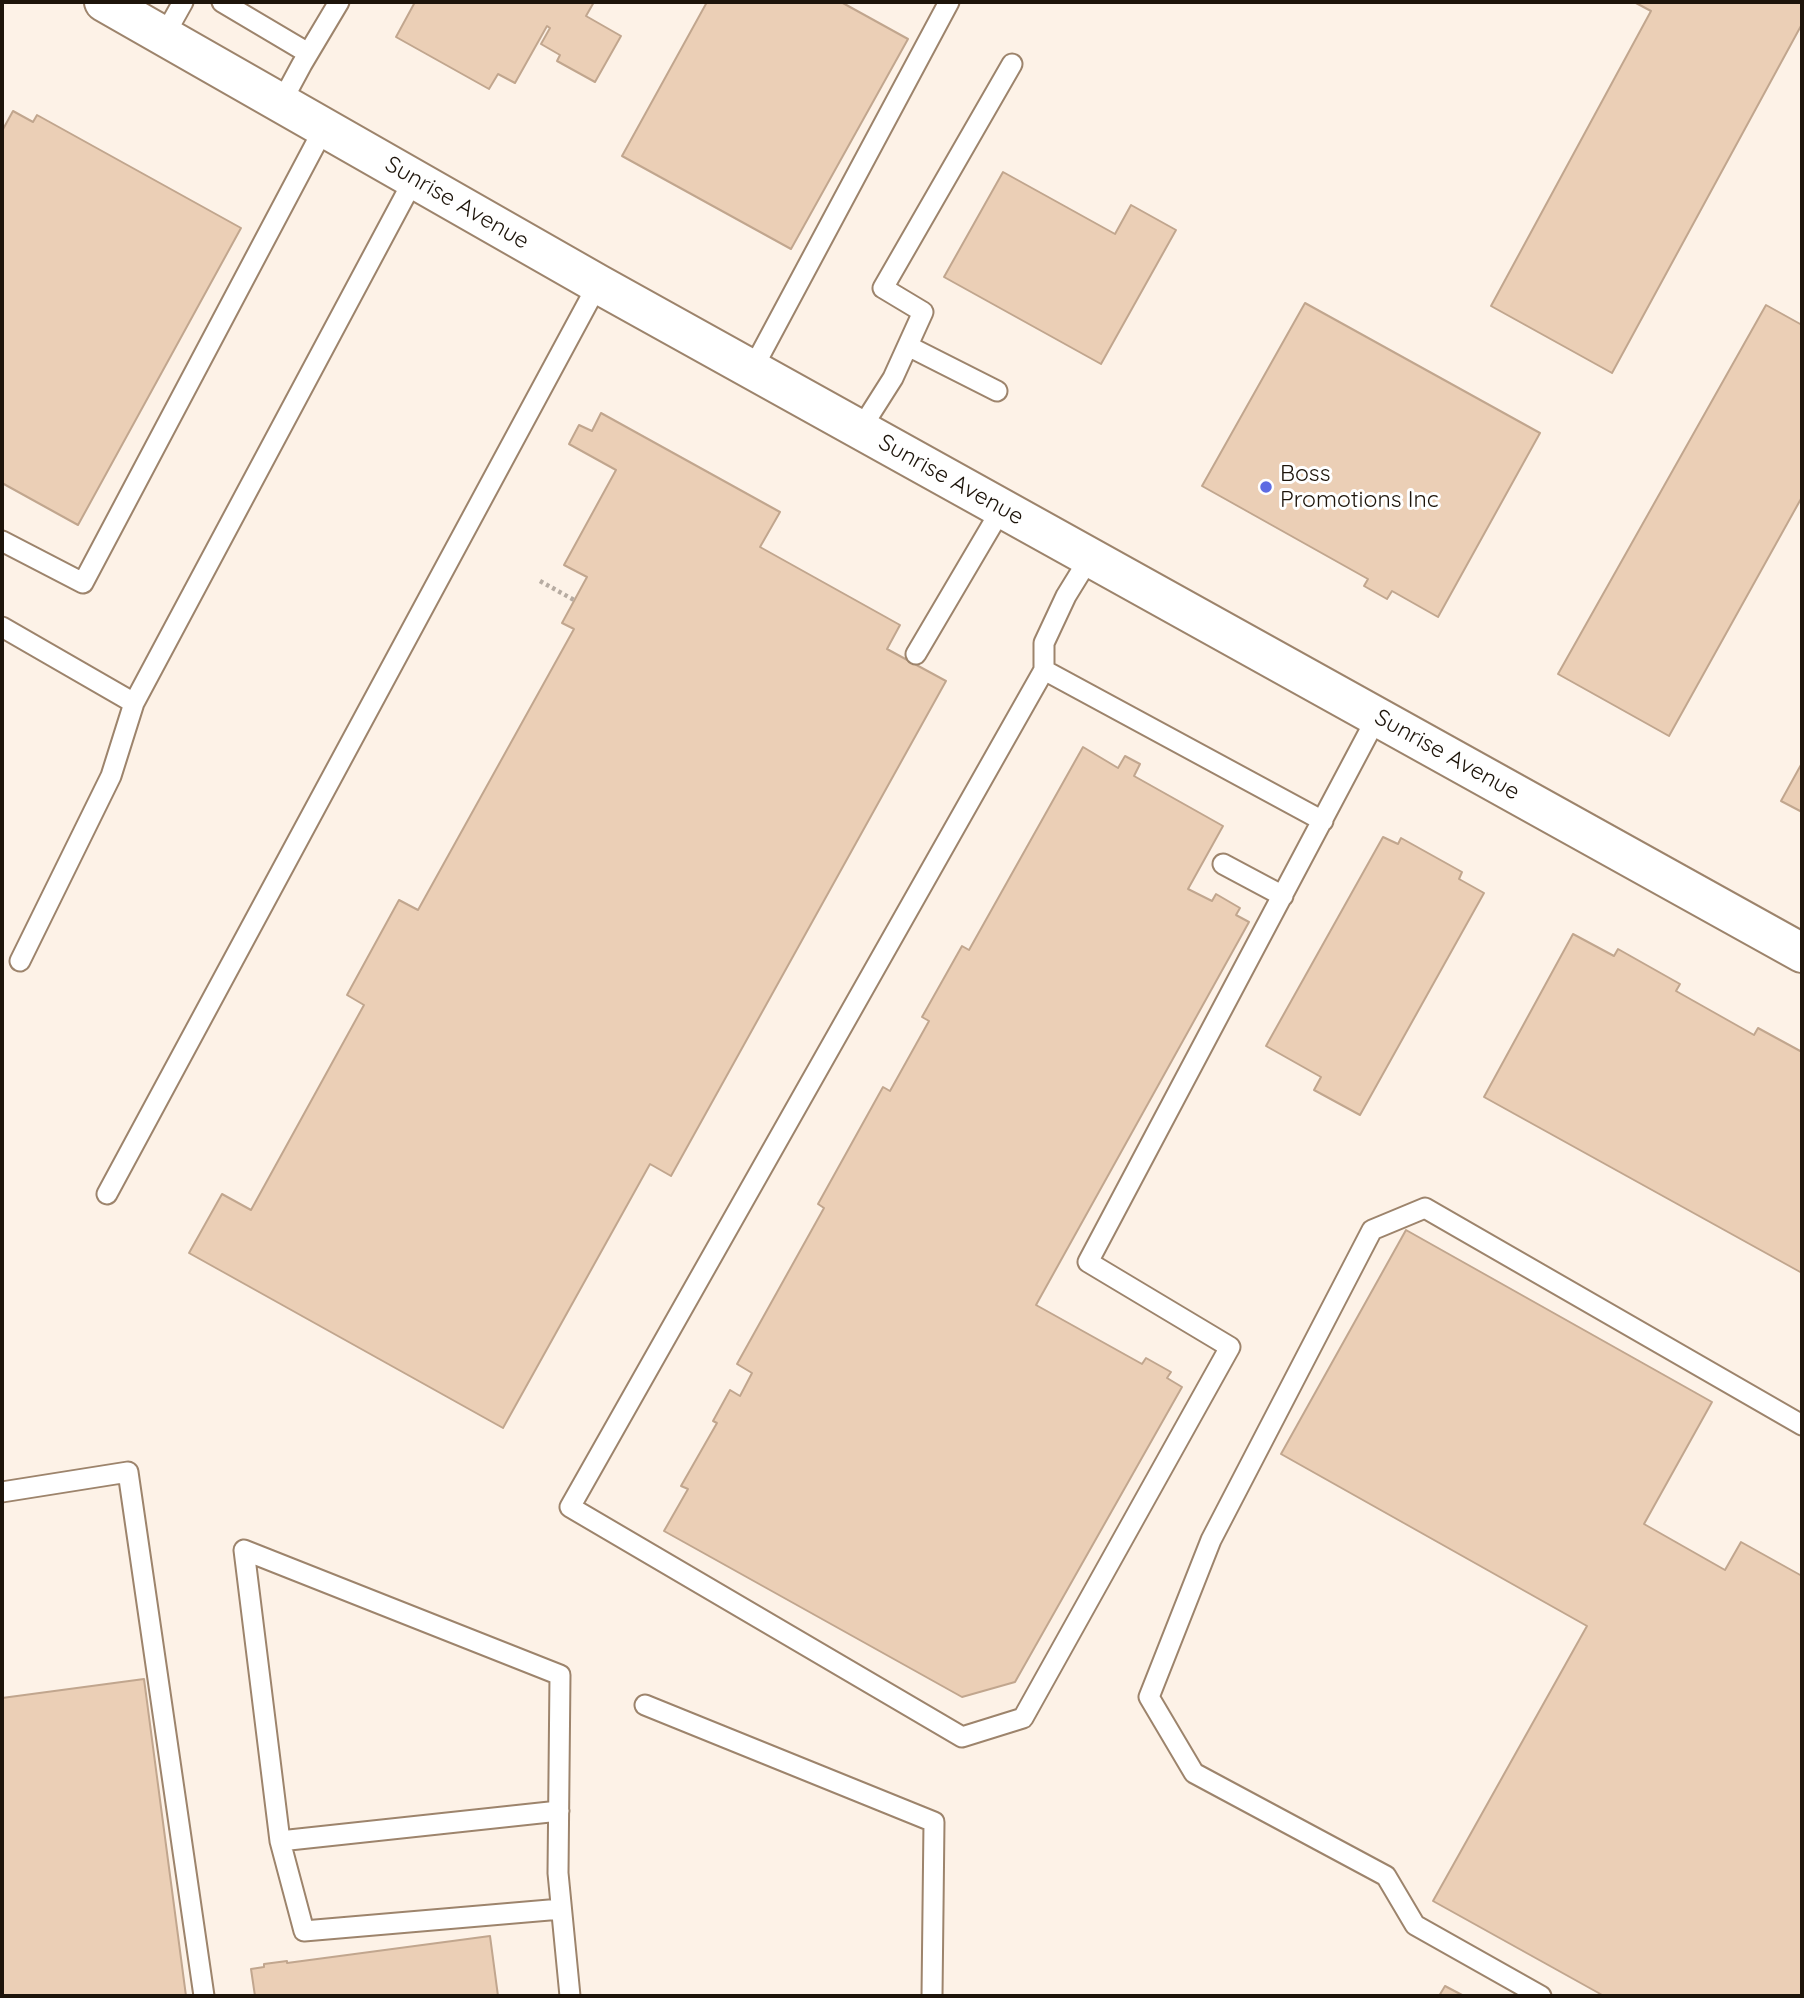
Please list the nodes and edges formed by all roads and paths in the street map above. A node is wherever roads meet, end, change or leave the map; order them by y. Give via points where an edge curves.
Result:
1 (104, 2) edge
2 (183, 2) edge
3 (222, 2) edge
4 (340, 2) edge
5 (949, 2) edge
6 (150, 20) edge
7 (308, 53) junction
8 (1012, 64) dead end
9 (281, 103) junction
10 (324, 128) junction
11 (414, 179) junction
12 (598, 284) junction
13 (908, 346) junction
14 (752, 370) junction
15 (997, 391) dead end
16 (860, 430) junction
17 (1002, 508) junction
18 (2, 541) edge
19 (1090, 557) junction
20 (540, 581) dead end
21 (575, 600) dead end
22 (2, 627) edge
23 (916, 654) dead end
24 (1044, 670) junction
25 (134, 703) junction
26 (1377, 717) junction
27 (1322, 821) junction
28 (1223, 864) dead end
29 (1283, 896) junction
30 (1802, 953) edge
31 (20, 961) dead end
32 (107, 1194) dead end
33 (1802, 1425) edge
34 (2, 1492) edge
35 (645, 1705) dead end
36 (559, 1811) junction
37 (280, 1841) junction
38 (561, 1909) junction
39 (204, 1996) edge
40 (570, 1996) edge
41 (932, 1996) edge
42 (1541, 1996) edge

1 - 6 street, Sunrise Avenue
2 - 6 lane
3 - 7 lane
4 - 7 lane
5 - 14 lane
6 - 9 street, Sunrise Avenue
7 - 9 lane
8 - 13 lane via 883,288 923,312
9 - 10 street, Sunrise Avenue
10 - 11 street, Sunrise Avenue
10 - 18 lane via 83,583
11 - 12 street, Sunrise Avenue
11 - 25 lane
12 - 14 street, Sunrise Avenue
12 - 32 lane
13 - 15 lane
13 - 16 lane
14 - 16 street, Sunrise Avenue
16 - 17 street, Sunrise Avenue
17 - 19 street, Sunrise Avenue
17 - 23 lane
19 - 24 lane via 1044,643
19 - 26 street, Sunrise Avenue
20 - 21 path
22 - 25 lane
24 - 27 lane
24 - 29 lane via 570,1507 962,1737 1024,1718 1230,1347 1088,1262
25 - 31 lane via 111,776
26 - 27 lane
26 - 30 street, Sunrise Avenue
27 - 29 lane
28 - 29 lane
33 - 42 lane via 1425,1208 1372,1230 1211,1540 1149,1697 1194,1773 1386,1876 1416,1925
34 - 39 lane via 128,1472
35 - 41 lane via 934,1822
36 - 37 lane
36 - 37 lane via 560,1675 244,1550
36 - 38 lane
37 - 38 lane via 304,1931
38 - 40 lane

